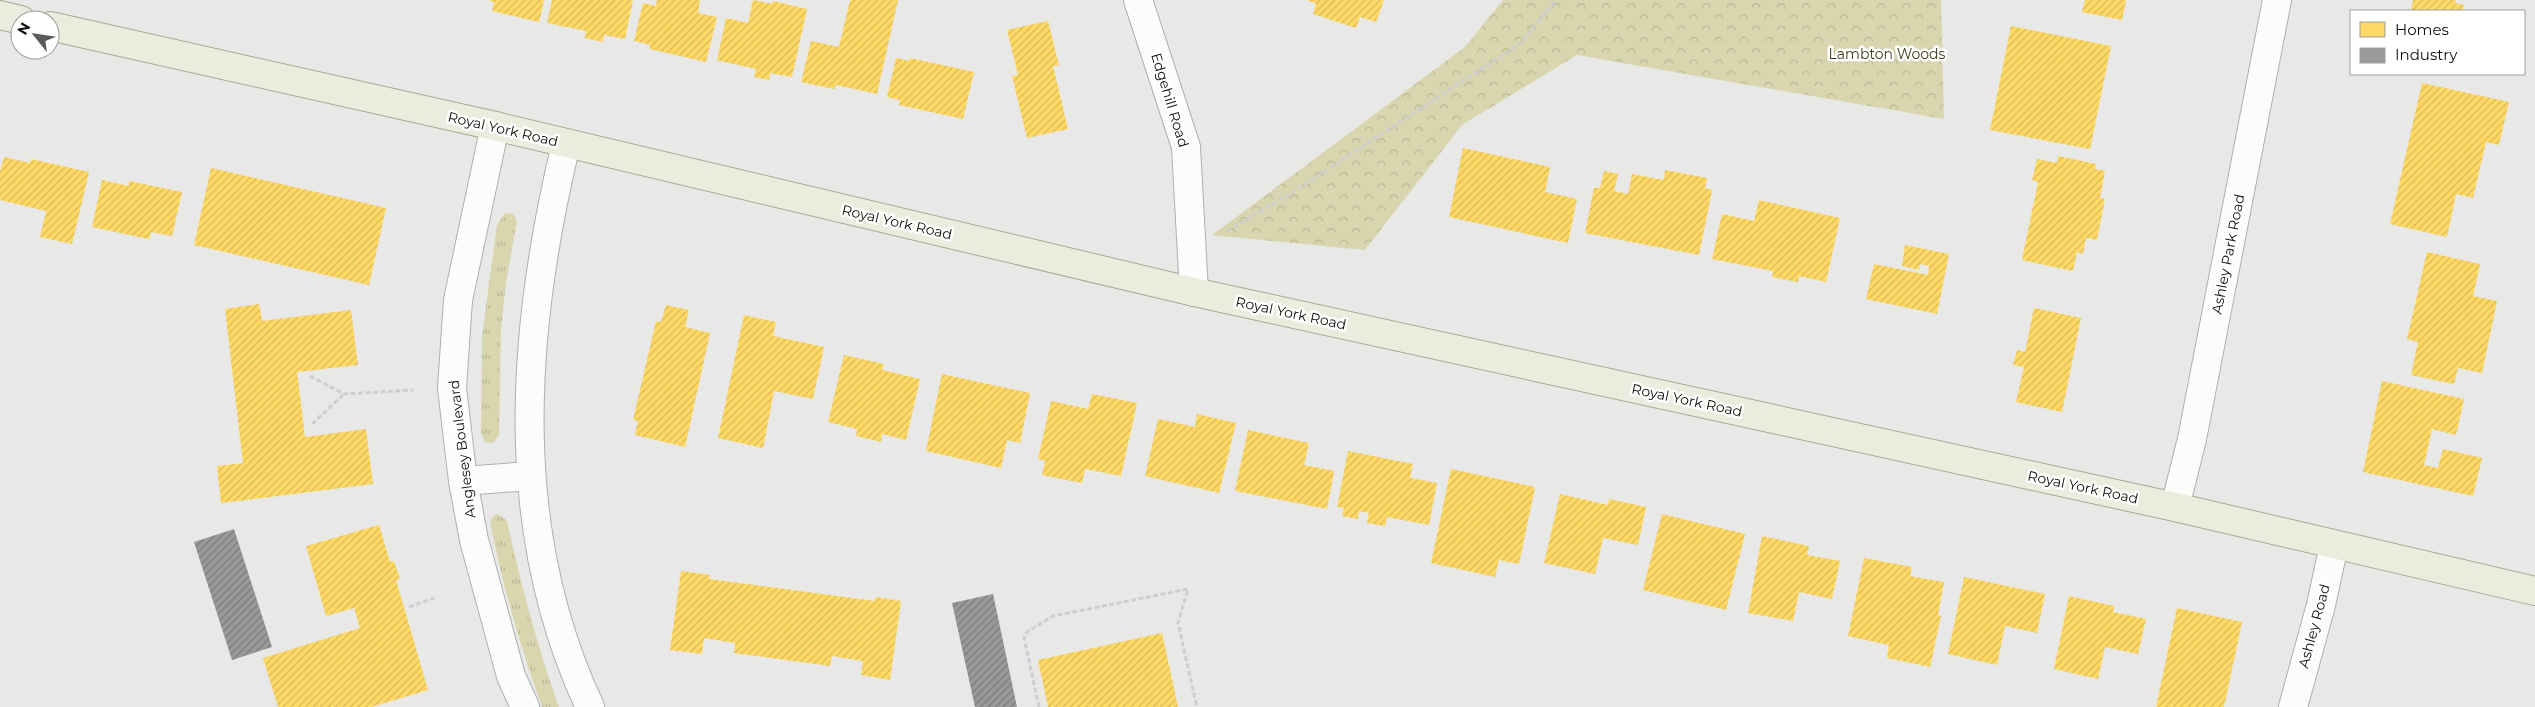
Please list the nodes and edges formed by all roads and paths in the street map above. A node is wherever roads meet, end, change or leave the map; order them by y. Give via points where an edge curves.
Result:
1 (1138, 0) edge
2 (1556, 0) edge
3 (2277, 0) edge
4 (60, 28) edge
5 (495, 126) junction
6 (566, 144) junction
7 (1227, 231) dead end
8 (1194, 292) junction
9 (310, 376) dead end
10 (413, 390) dead end
11 (344, 394) junction
12 (312, 424) dead end
13 (530, 476) junction
14 (463, 481) junction
15 (2176, 507) junction
16 (2334, 545) junction
17 (2535, 591) edge
18 (434, 598) dead end
19 (410, 607) dead end
20 (525, 707) edge
21 (590, 707) edge
22 (1039, 707) edge
23 (1197, 707) edge
24 (2293, 707) edge

1 - 8 street, Edgehill Road via 1186,147
2 - 7 path via 1521,43
3 - 15 street, Ashley Park Road
4 - 5 main road, Royal York Road
5 - 6 main road, Royal York Road
5 - 14 street, Anglesey Boulevard via 458,300 452,388
6 - 8 main road, Royal York Road
6 - 13 street via 550,212 528,385
8 - 15 main road, Royal York Road
9 - 11 path
10 - 11 path
11 - 12 path
13 - 14 street
13 - 21 street via 538,542 554,610
14 - 20 street, Anglesey Boulevard via 474,540 511,676
15 - 16 main road, Royal York Road
16 - 17 main road, Royal York Road
16 - 24 street, Ashley Road
18 - 19 path
22 - 23 path via 1024,638 1027,632 1053,616 1188,589 1178,623

